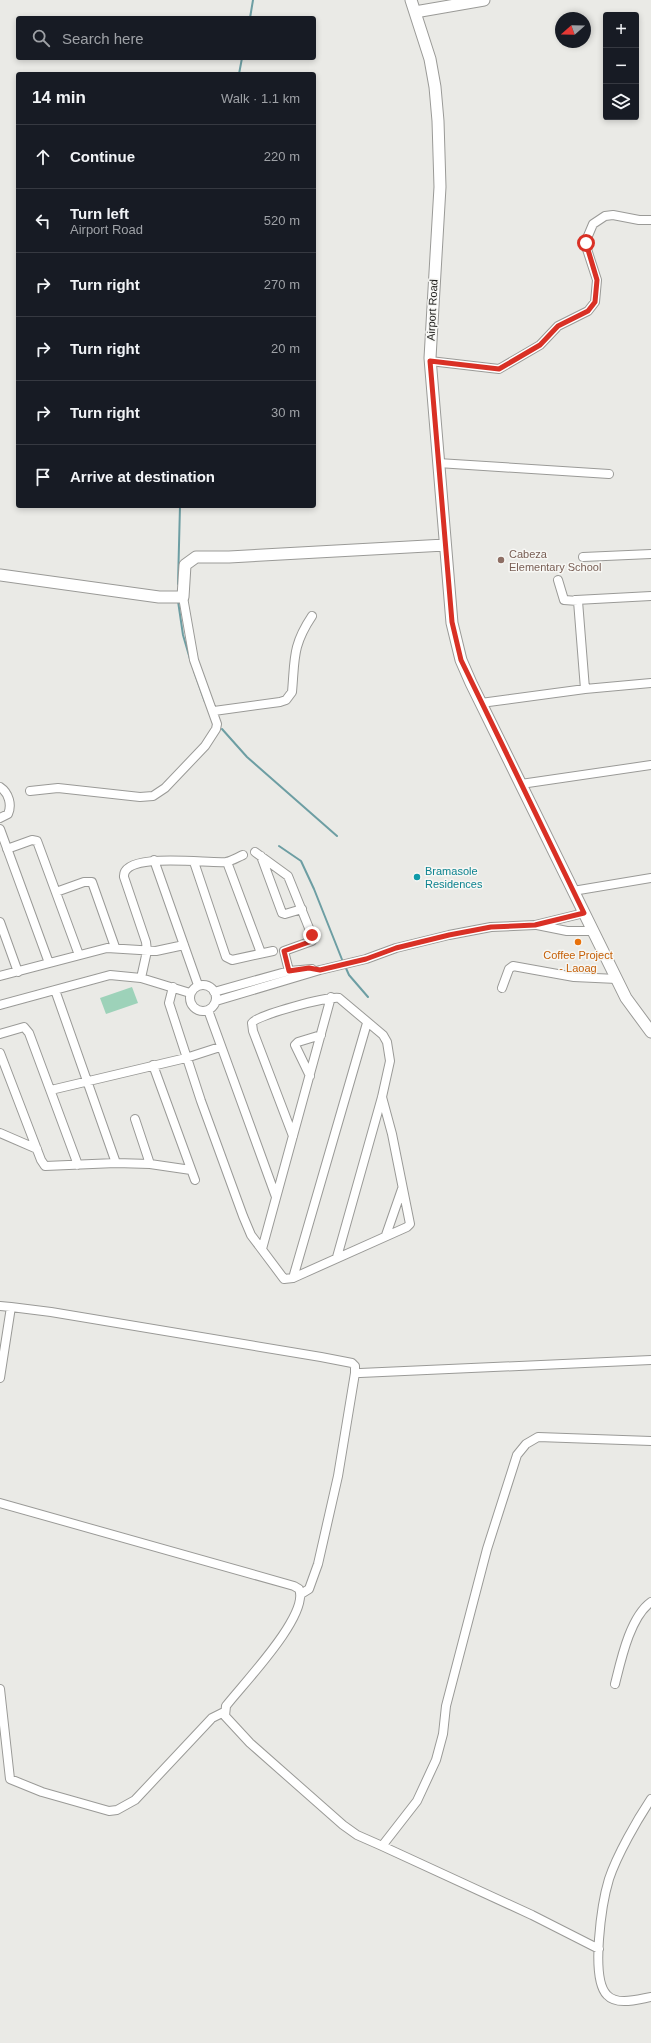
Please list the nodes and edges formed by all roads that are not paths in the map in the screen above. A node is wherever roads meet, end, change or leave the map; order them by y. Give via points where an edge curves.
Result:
1 (411, 0) edge
2 (484, 0) edge
3 (415, 12) junction
4 (651, 220) edge
5 (430, 361) junction
6 (438, 463) junction
7 (609, 474) dead end
8 (446, 545) junction
9 (651, 554) edge
10 (583, 557) dead end
11 (0, 575) edge
12 (558, 580) dead end
13 (651, 596) edge
14 (183, 597) junction
15 (576, 600) junction
16 (312, 616) dead end
17 (651, 683) edge
18 (585, 689) junction
19 (481, 703) junction
20 (214, 711) junction
21 (651, 765) edge
22 (521, 784) junction
23 (0, 787) edge
24 (30, 791) dead end
25 (0, 818) edge
26 (0, 829) edge
27 (7, 849) junction
28 (243, 855) dead end
29 (154, 860) junction
30 (194, 862) junction
31 (228, 862) junction
32 (651, 878) edge
33 (573, 891) junction
34 (56, 892) junction
35 (302, 909) junction
36 (584, 913) junction
37 (0, 922) edge
38 (535, 925) junction
39 (593, 931) junction
40 (184, 945) junction
41 (115, 947) junction
42 (147, 951) junction
43 (273, 951) dead end
44 (261, 953) junction
45 (79, 955) junction
46 (49, 963) junction
47 (320, 970) junction
48 (289, 971) junction
49 (18, 972) junction
50 (0, 976) edge
51 (141, 978) junction
52 (617, 979) junction
53 (253, 984) junction
54 (198, 985) junction
55 (172, 987) junction
56 (502, 988) dead end
57 (55, 990) junction
58 (214, 992) junction
59 (190, 993) junction
60 (331, 997) junction
61 (216, 1001) junction
62 (0, 1005) edge
63 (208, 1010) junction
64 (367, 1023) junction
65 (651, 1032) edge
66 (0, 1034) edge
67 (321, 1035) junction
68 (220, 1047) junction
69 (1, 1058) edge
70 (186, 1058) junction
71 (153, 1065) junction
72 (310, 1076) junction
73 (87, 1081) junction
74 (51, 1090) junction
75 (382, 1097) junction
76 (136, 1120) dead end
77 (0, 1133) edge
78 (293, 1136) junction
79 (37, 1149) junction
80 (116, 1162) junction
81 (78, 1164) junction
82 (150, 1164) junction
83 (191, 1170) junction
84 (195, 1180) dead end
85 (402, 1190) junction
86 (276, 1197) junction
87 (386, 1235) junction
88 (262, 1249) junction
89 (337, 1257) junction
90 (293, 1278) junction
91 (0, 1306) edge
92 (11, 1308) junction
93 (651, 1360) edge
94 (355, 1373) junction
95 (0, 1378) edge
96 (651, 1441) edge
97 (0, 1503) edge
98 (301, 1594) junction
99 (651, 1602) edge
100 (615, 1684) dead end
101 (0, 1689) edge
102 (224, 1712) junction
103 (651, 1798) edge
104 (382, 1846) junction
105 (599, 1949) junction
106 (651, 1997) edge

1 - 3 main road, Airport Road
2 - 3 main road
3 - 5 main road, Airport Road via 430,60 439,136 440,187
4 - 5 street via 613,215 605,216 592,224 586,243 597,280 595,302 588,311 558,326 540,345 499,369
5 - 6 main road, Airport Road
6 - 7 street
6 - 8 main road, Airport Road
8 - 14 main road via 196,557 184,565
8 - 19 main road, Airport Road via 452,622 461,660
9 - 10 street
11 - 14 main road via 159,597
12 - 15 street via 564,600
13 - 15 street
14 - 20 street via 194,660
15 - 18 street
16 - 20 street via 296,647 290,697 273,703
17 - 18 street
18 - 19 street
19 - 22 main road, Airport Road
20 - 24 street via 217,724 213,734 165,788 153,796 140,798 58,788
21 - 22 street
22 - 33 main road, Airport Road
23 - 25 street via 8,795 10,810
26 - 27 street
27 - 34 street via 32,840 37,841
27 - 46 street
28 - 31 street
29 - 30 street
29 - 40 street
29 - 42 street via 138,863 127,868 124,873
30 - 31 street
30 - 44 street via 226,957 232,960
31 - 44 street
32 - 33 street
33 - 36 main road, Airport Road
34 - 41 street via 84,882 92,882
34 - 45 street
35 - 35 street via 282,913 258,854 288,876
35 - 48 street via 313,940 284,951
36 - 38 street
36 - 39 main road, Airport Road
37 - 49 street
38 - 39 street via 567,931
38 - 47 street via 491,927 449,935
39 - 52 main road, Airport Road
40 - 42 street via 161,951
40 - 54 street
41 - 42 street
41 - 45 street
42 - 51 street
43 - 44 street
45 - 46 street
46 - 49 street
47 - 48 street via 309,968
47 - 53 street
48 - 53 street
49 - 50 street
51 - 55 street
51 - 57 street via 110,975
52 - 56 street via 574,976 513,966 509,968
52 - 65 main road, Airport Road via 626,998
53 - 58 street
53 - 61 street
54 - 58 street via 209,986
54 - 59 street
55 - 59 street
55 - 70 street via 169,1003
57 - 62 street
57 - 73 street
58 - 61 street
59 - 63 street via 190,1001 194,1007 200,1011
60 - 64 street via 343,999
60 - 67 street
60 - 78 street via 256,1018 252,1023 267,1072
61 - 63 street
63 - 68 street
64 - 75 street via 383,1035 390,1052
64 - 90 street
66 - 74 street via 21,1027 26,1029
67 - 72 street
67 - 72 street via 295,1045
68 - 70 street
68 - 86 street
69 - 79 street
70 - 71 street
70 - 88 street via 243,1216 251,1235
71 - 73 street
71 - 83 street
72 - 78 street
73 - 74 street
73 - 80 street
74 - 81 street
75 - 85 street
75 - 89 street
76 - 82 street
77 - 79 street
78 - 86 street
79 - 81 street via 45,1166
80 - 81 street
80 - 82 street
82 - 83 street
83 - 84 street
85 - 87 street
85 - 87 street via 410,1224
86 - 88 street
87 - 89 street
88 - 90 street via 284,1279
89 - 90 street
91 - 92 street
92 - 94 street via 51,1312 321,1357 353,1364
92 - 95 street
93 - 94 street
94 - 98 street via 338,1476 318,1564 309,1588
96 - 104 street via 538,1437 526,1444 517,1455 487,1549 446,1706 443,1734 436,1760 417,1801
97 - 98 street via 294,1586
98 - 102 street via 300,1605 278,1642 231,1699
99 - 100 street via 639,1615
101 - 102 street via 10,1779 42,1792 109,1811 117,1810 135,1800 212,1718
102 - 104 street via 227,1720 250,1743 343,1825 357,1835
103 - 105 street via 609,1879
104 - 105 street
105 - 106 street via 598,1974 607,1996 620,2000

